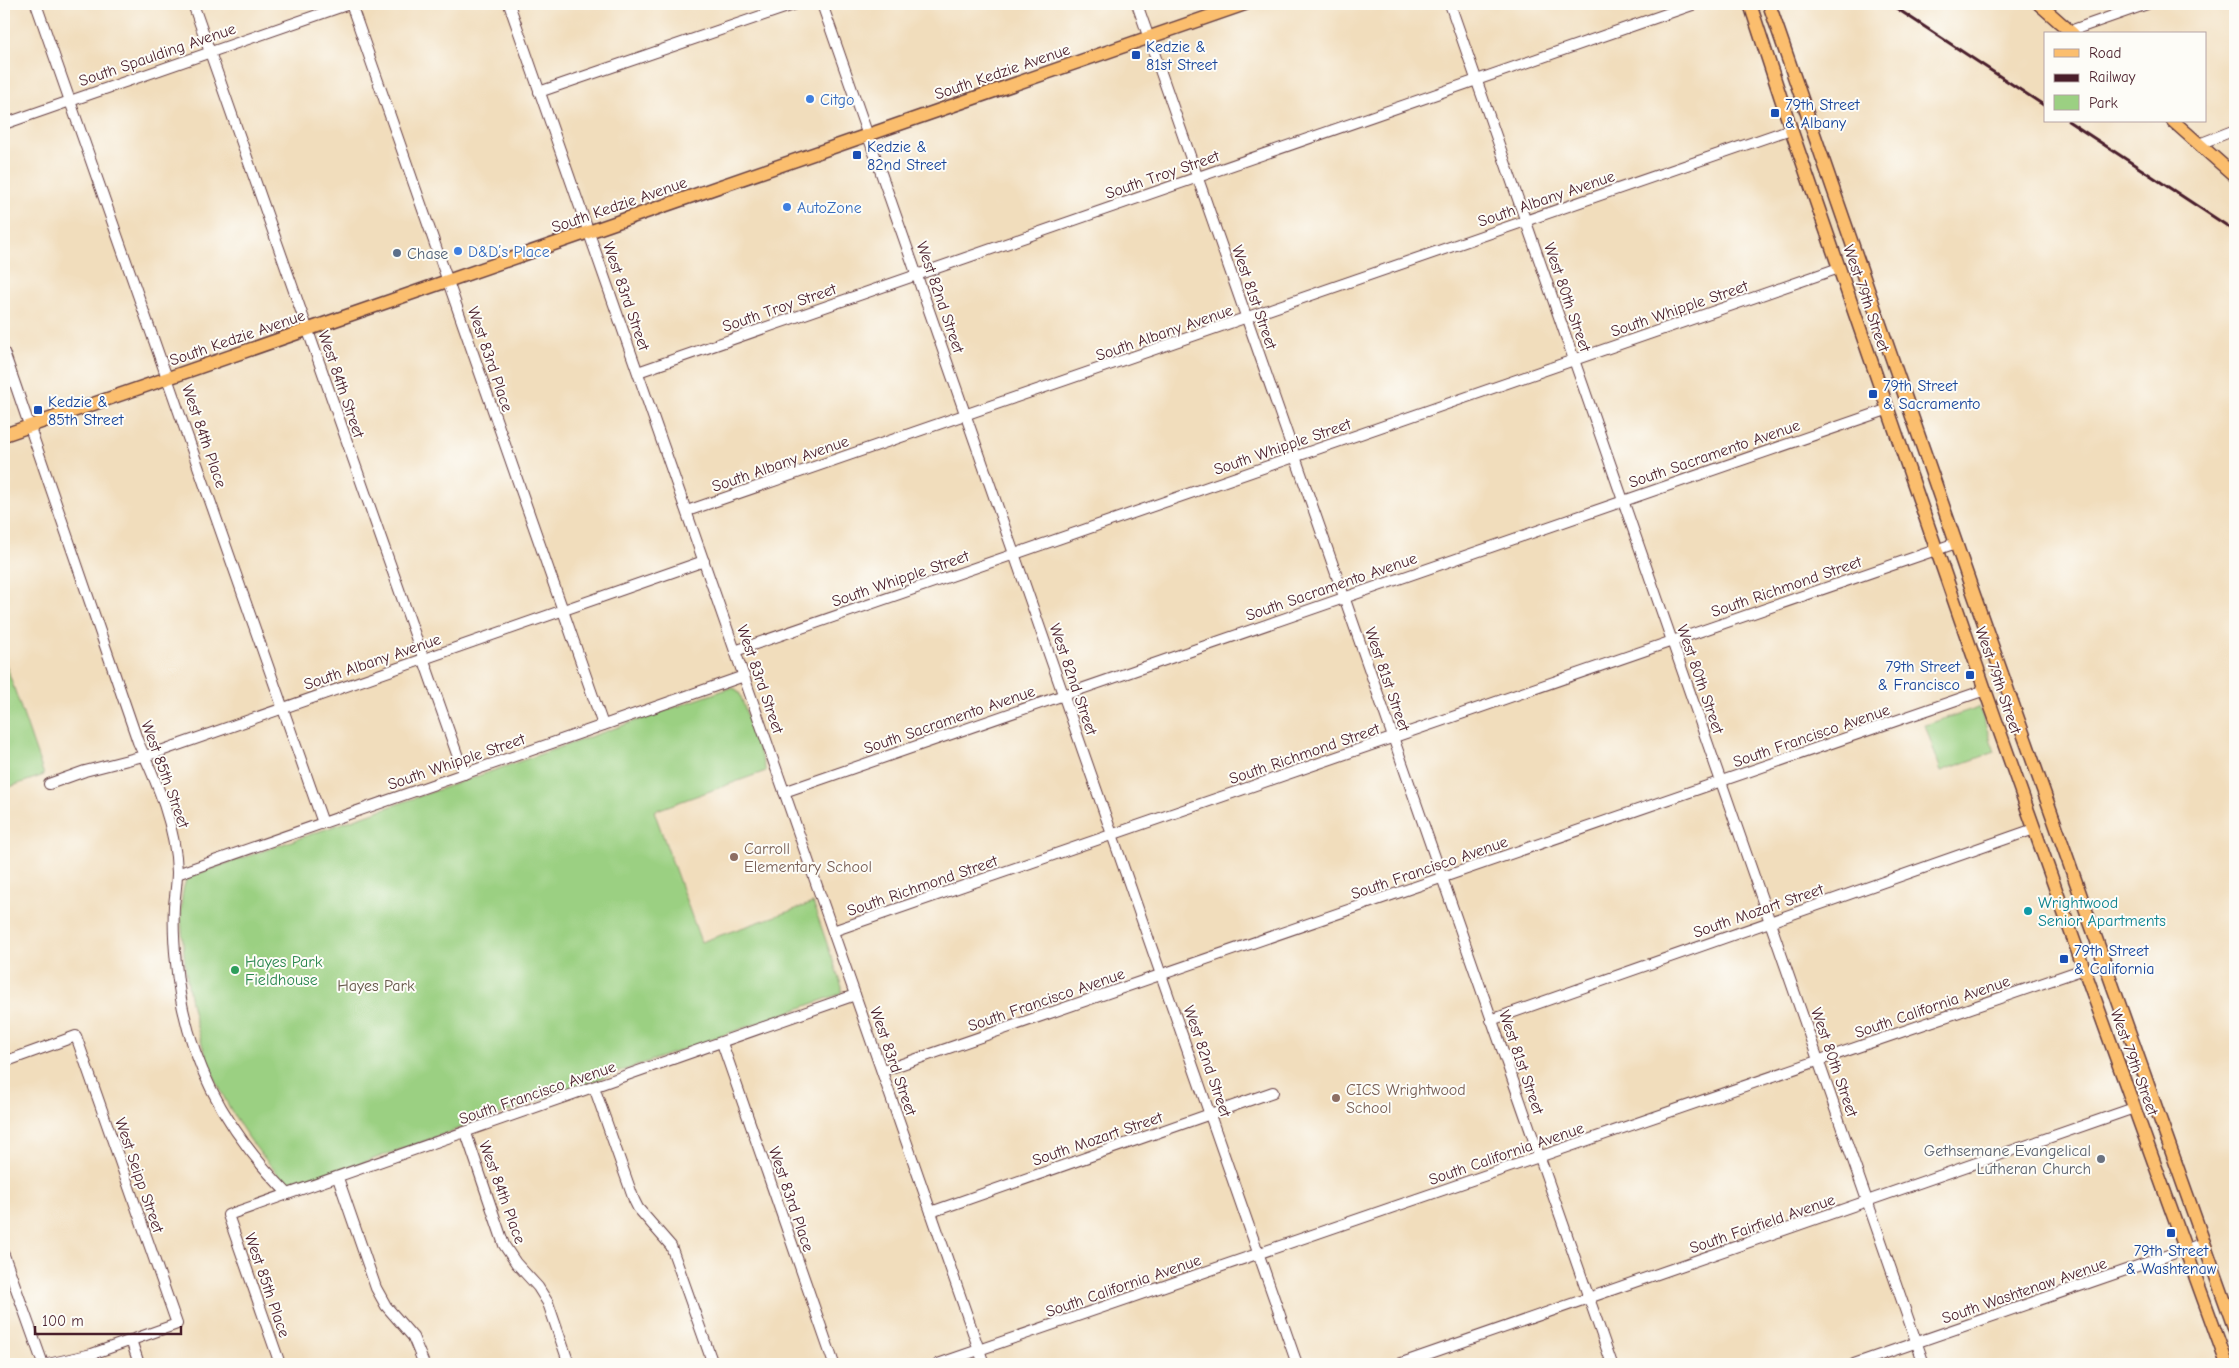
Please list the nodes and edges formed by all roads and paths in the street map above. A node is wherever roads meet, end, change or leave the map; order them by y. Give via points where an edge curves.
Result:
1 (36, 4) edge
2 (193, 4) edge
3 (350, 4) edge
4 (509, 4) edge
5 (796, 4) edge
6 (822, 4) edge
7 (1138, 4) edge
8 (1245, 4) edge
9 (1450, 4) edge
10 (1695, 4) edge
11 (1750, 4) edge
12 (1769, 4) edge
13 (2039, 4) edge
14 (2147, 4) edge
15 (2072, 32) edge
16 (1150, 37) junction
17 (210, 52) junction
18 (1477, 80) junction
19 (539, 92) junction
20 (69, 101) junction
21 (2174, 122) edge
22 (4, 124) edge
23 (1791, 129) junction
24 (2235, 130) edge
25 (868, 135) junction
26 (2199, 144) junction
27 (2235, 176) edge
28 (1198, 178) junction
29 (1526, 221) junction
30 (589, 232) junction
31 (1839, 268) junction
32 (918, 275) junction
33 (448, 282) junction
34 (1246, 319) junction
35 (308, 330) junction
36 (4, 352) edge
37 (1574, 360) junction
38 (638, 372) junction
39 (168, 378) junction
40 (1888, 409) junction
41 (966, 415) junction
42 (29, 426) junction
43 (4, 435) edge
44 (1295, 457) junction
45 (1624, 501) junction
46 (686, 512) junction
47 (1956, 543) junction
48 (1937, 550) junction
49 (1015, 554) junction
50 (704, 561) junction
51 (1344, 598) junction
52 (563, 610) junction
53 (1672, 641) junction
54 (735, 651) junction
55 (423, 659) junction
56 (744, 676) junction
57 (1985, 690) junction
58 (1063, 695) junction
59 (284, 708) junction
60 (603, 725) junction
61 (1392, 738) junction
62 (144, 755) junction
63 (464, 774) junction
64 (1721, 782) junction
65 (49, 784) dead end
66 (784, 792) junction
67 (323, 823) junction
68 (2034, 829) junction
69 (1112, 835) junction
70 (177, 874) junction
71 (1441, 878) junction
72 (1770, 922) junction
73 (833, 931) junction
74 (2084, 970) junction
75 (1161, 975) junction
76 (855, 996) junction
77 (1491, 1020) junction
78 (722, 1043) junction
79 (1819, 1061) junction
80 (4, 1062) edge
81 (882, 1071) junction
82 (594, 1087) junction
83 (1273, 1092) dead end
84 (2134, 1108) junction
85 (1210, 1114) junction
86 (466, 1133) junction
87 (1539, 1157) junction
88 (338, 1178) junction
89 (288, 1194) junction
90 (1868, 1202) junction
91 (931, 1212) junction
92 (228, 1215) joint
93 (2204, 1243) junction
94 (2186, 1250) junction
95 (1259, 1254) junction
96 (4, 1255) edge
97 (1588, 1299) junction
98 (2235, 1330) edge
99 (131, 1340) junction
100 (1917, 1343) junction
101 (979, 1350) junction
102 (42, 1364) edge
103 (48, 1364) edge
104 (139, 1364) edge
105 (280, 1364) edge
106 (424, 1364) edge
107 (569, 1364) edge
108 (713, 1364) edge
109 (834, 1364) edge
110 (938, 1364) edge
111 (984, 1364) edge
112 (1297, 1364) edge
113 (1399, 1364) edge
114 (1612, 1364) edge
115 (1854, 1364) edge
116 (1924, 1364) edge
117 (2227, 1364) edge

1 - 20 street, West 84th Place
2 - 17 street, West 84th Street
3 - 17 street, South Spaulding Avenue
3 - 33 street, West 83rd Place
4 - 19 street, West 83rd Street
5 - 19 street
6 - 25 street, West 82nd Street
7 - 16 street, West 81st Street
8 - 16 main road, South Kedzie Avenue
9 - 18 street, West 80th Street
10 - 18 street, South Troy Street
11 - 23 main road, West 79th Street
12 - 47 main road, West 79th Street
13 - 15 main road
14 - 15 street
16 - 25 main road, South Kedzie Avenue
16 - 28 street, West 81st Street
17 - 20 street, South Spaulding Avenue
17 - 35 street, West 84th Street
18 - 28 street, South Troy Street
18 - 29 street, West 80th Street
19 - 30 street, West 83rd Street
20 - 22 street, South Spaulding Avenue
20 - 39 street, West 84th Place
21 - 26 main road
23 - 29 street, South Albany Avenue
23 - 31 main road, West 79th Street
24 - 26 street
25 - 30 main road, South Kedzie Avenue
25 - 32 street, West 82nd Street
26 - 27 main road
28 - 32 street, South Troy Street
28 - 34 street, West 81st Street
29 - 34 street, South Albany Avenue
29 - 37 street, West 80th Street
30 - 33 main road, South Kedzie Avenue
30 - 38 street, West 83rd Street
31 - 37 street, South Whipple Street
31 - 40 main road, West 79th Street
32 - 38 street, South Troy Street
32 - 41 street, West 82nd Street
33 - 35 main road, South Kedzie Avenue
33 - 52 street, West 83rd Place
34 - 41 street, South Albany Avenue
34 - 44 street, West 81st Street
35 - 39 main road, South Kedzie Avenue
35 - 55 street, West 84th Street
36 - 42 street, West 85th Street
37 - 44 street, South Whipple Street
37 - 45 street, West 80th Street
38 - 46 street, West 83rd Street
39 - 42 main road, South Kedzie Avenue
39 - 59 street, West 84th Place
40 - 45 street, South Sacramento Avenue
40 - 48 main road, West 79th Street
41 - 46 street, South Albany Avenue
41 - 49 street, West 82nd Street
42 - 43 main road, South Kedzie Avenue
42 - 62 street, West 85th Street
44 - 49 street, South Whipple Street
44 - 51 street, West 81st Street
45 - 51 street, South Sacramento Avenue
45 - 53 street, West 80th Street
46 - 50 street, West 83rd Street
47 - 48 street, South Richmond Street
47 - 93 main road, West 79th Street
48 - 53 street, South Richmond Street
48 - 57 main road, West 79th Street
49 - 54 street, South Whipple Street
49 - 58 street, West 82nd Street
50 - 52 street, South Albany Avenue
50 - 54 street, West 83rd Street
51 - 58 street, South Sacramento Avenue
51 - 61 street, West 81st Street
52 - 55 street, South Albany Avenue
52 - 60 street, West 83rd Place
53 - 61 street, South Richmond Street
53 - 64 street, West 80th Street
54 - 56 street, West 83rd Street
55 - 59 street, South Albany Avenue
55 - 63 street, West 84th Street
56 - 60 street, South Whipple Street
56 - 66 street, West 83rd Street
57 - 64 street, South Francisco Avenue
57 - 68 main road, West 79th Street
58 - 66 street, South Sacramento Avenue
58 - 69 street, West 82nd Street
59 - 62 street, South Albany Avenue
59 - 67 street, West 84th Place
60 - 63 street, South Whipple Street
61 - 69 street, South Richmond Street
61 - 71 street, West 81st Street
62 - 65 street, South Albany Avenue
62 - 70 street, West 85th Street via 170,824
63 - 67 street, South Whipple Street
64 - 71 street, South Francisco Avenue
64 - 72 street, West 80th Street
66 - 73 street, West 83rd Street
67 - 70 street, South Whipple Street
68 - 72 street, South Mozart Street
68 - 74 main road, West 79th Street
69 - 73 street, South Richmond Street
69 - 75 street, West 82nd Street
70 - 89 street, West 85th Street via 174,905 180,997 201,1070 224,1114 266,1172
71 - 75 street, South Francisco Avenue
71 - 77 street, West 81st Street
72 - 77 street, South Mozart Street
72 - 79 street, West 80th Street
73 - 76 street, West 83rd Street
74 - 79 street, South California Avenue
74 - 84 main road, West 79th Street
75 - 81 street, South Francisco Avenue
75 - 85 street, West 82nd Street
76 - 78 street, South Francisco Avenue
76 - 81 street, West 83rd Street
77 - 87 street, West 81st Street
78 - 82 street, South Francisco Avenue
78 - 109 street, West 83rd Place
79 - 87 street, South California Avenue
79 - 90 street, West 80th Street
80 - 99 street, West Seipp Street via 76,1036 176,1324
81 - 91 street, West 83rd Street
82 - 86 street, South Francisco Avenue
82 - 108 street via 634,1200 671,1246
83 - 85 street, South Mozart Street
84 - 90 street, South Fairfield Avenue
84 - 94 main road, West 79th Street
85 - 91 street, South Mozart Street
85 - 95 street, West 82nd Street
86 - 88 street, South Francisco Avenue
86 - 107 street, West 84th Place via 504,1245 548,1303
87 - 95 street, South California Avenue
87 - 97 street, West 81st Street
88 - 89 street, South Francisco Avenue
88 - 106 street via 376,1288 386,1306 413,1337
89 - 92 street, South Francisco Avenue
90 - 97 street, South Fairfield Avenue
90 - 100 street, West 80th Street
91 - 101 street, West 83rd Street
92 - 105 street, West 85th Place
93 - 94 street, South Washtenaw Avenue
93 - 98 main road, West 79th Street
94 - 100 street, South Washtenaw Avenue
94 - 117 main road, West 79th Street
95 - 101 street, South California Avenue
95 - 112 street, West 82nd Street
96 - 102 street
97 - 113 street, South Fairfield Avenue
97 - 114 street, West 81st Street
99 - 103 street via 92,1354
99 - 104 street
100 - 115 street, South Washtenaw Avenue
100 - 116 street, West 80th Street
101 - 110 street, South California Avenue
101 - 111 street, West 83rd Street

